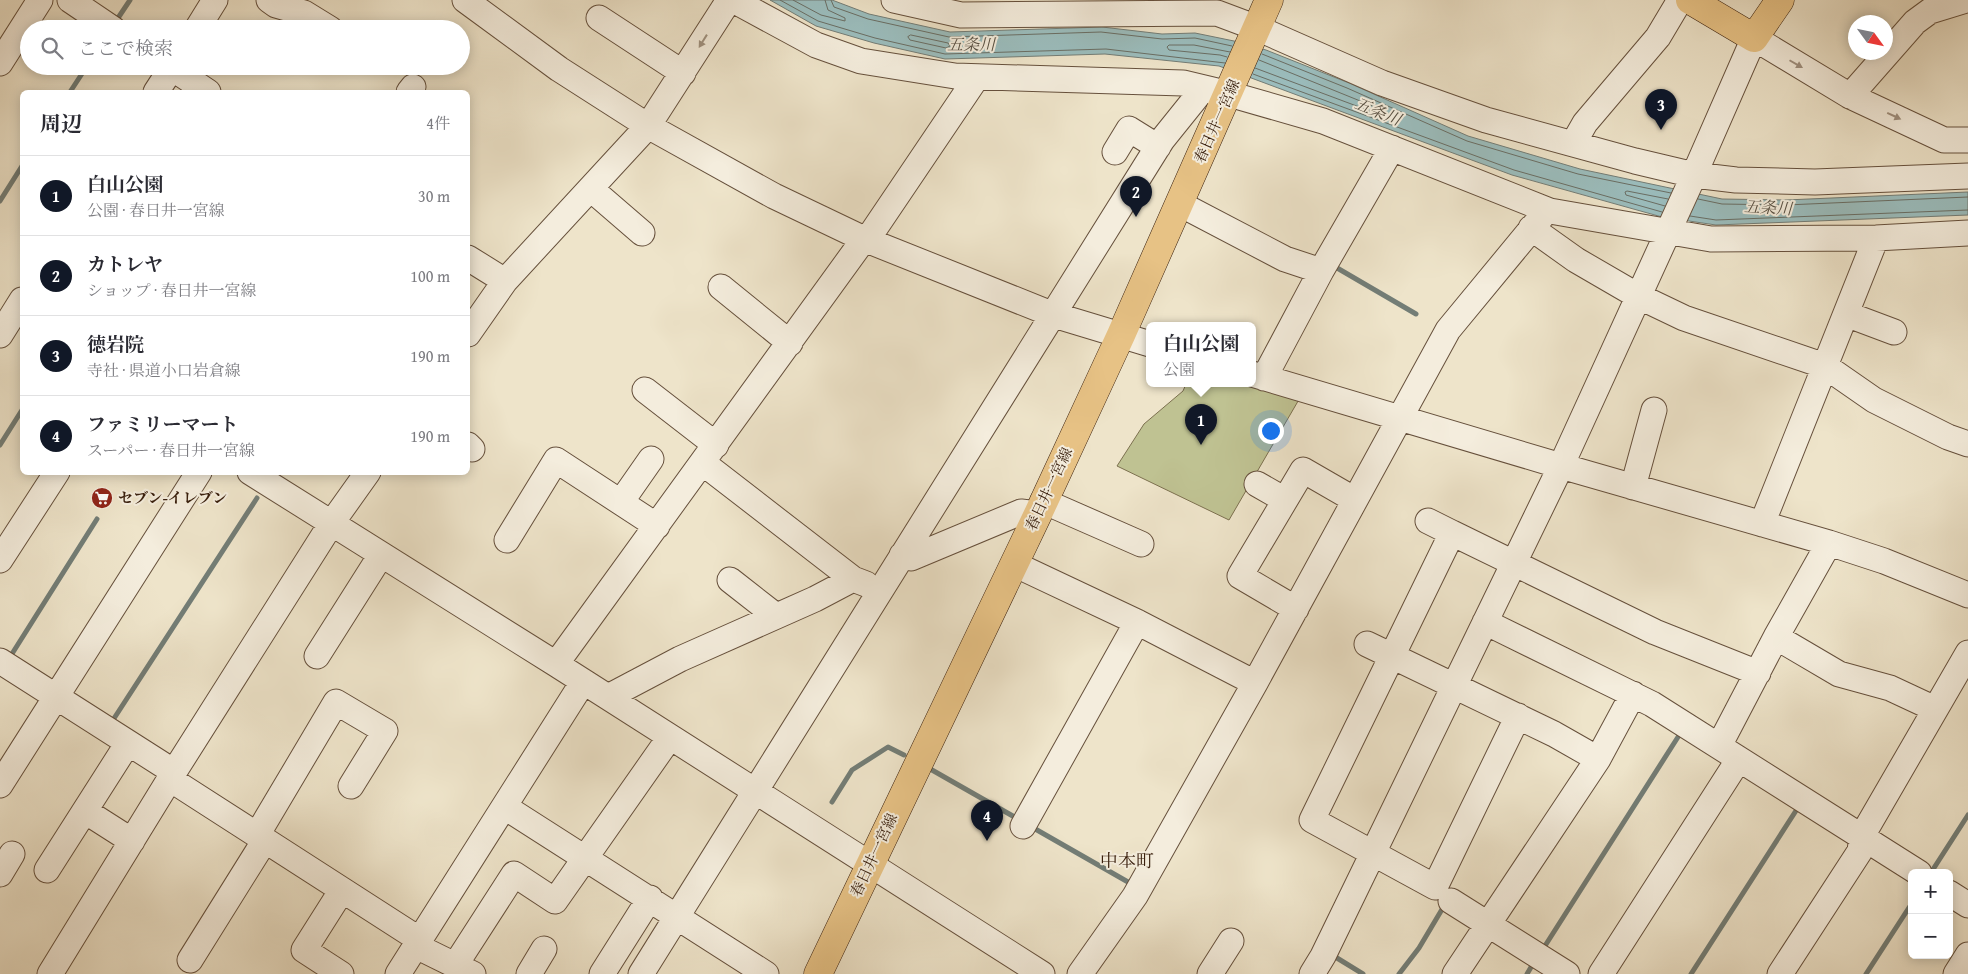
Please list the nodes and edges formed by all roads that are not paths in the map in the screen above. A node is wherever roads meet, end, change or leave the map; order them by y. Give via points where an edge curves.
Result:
1 (40, 0) edge
2 (70, 0) edge
3 (215, 0) edge
4 (268, 0) edge
5 (465, 0) edge
6 (728, 0) edge
7 (733, 0) edge
8 (894, 0) edge
9 (1269, 0) edge
10 (1680, 0) edge
11 (1690, 0) edge
12 (1780, 0) edge
13 (1966, 0) edge
14 (965, 7) edge
15 (599, 18) dead end
16 (27, 20) edge
17 (100, 20) edge
18 (202, 20) edge
19 (316, 20) edge
20 (1257, 28) junction
21 (20, 32) edge
22 (1754, 38) junction
23 (0, 63) edge
24 (683, 73) junction
25 (166, 75) edge
26 (183, 75) edge
27 (977, 77) junction
28 (1203, 89) junction
29 (157, 90) edge
30 (205, 90) edge
31 (1229, 94) junction
32 (1850, 96) junction
33 (648, 126) junction
34 (1968, 140) edge
35 (1573, 144) junction
36 (1158, 147) junction
37 (1392, 148) junction
38 (1115, 152) dead end
39 (1694, 175) junction
40 (1968, 176) edge
41 (591, 189) junction
42 (1180, 204) junction
43 (1539, 219) junction
44 (1668, 232) junction
45 (642, 233) dead end
46 (1968, 233) edge
47 (1876, 238) junction
48 (866, 239) junction
49 (470, 259) edge
50 (1321, 271) junction
51 (505, 281) junction
52 (721, 287) dead end
53 (1638, 296) junction
54 (20, 304) edge
55 (1846, 314) junction
56 (1054, 315) junction
57 (8, 325) edge
58 (470, 331) edge
59 (1894, 332) dead end
60 (1121, 335) junction
61 (790, 342) junction
62 (1146, 343) edge
63 (1825, 366) junction
64 (1258, 376) edge
65 (645, 390) dead end
66 (1654, 410) dead end
67 (1400, 418) junction
68 (1968, 444) edge
69 (710, 454) junction
70 (651, 460) dead end
71 (1561, 466) junction
72 (55, 475) edge
73 (197, 475) edge
74 (255, 475) edge
75 (366, 475) edge
76 (1257, 484) dead end
77 (1633, 487) junction
78 (1285, 500) junction
79 (1355, 500) junction
80 (621, 502) junction
81 (1041, 507) junction
82 (1428, 521) dead end
83 (332, 524) junction
84 (1762, 524) junction
85 (657, 526) junction
86 (1452, 533) junction
87 (506, 540) dead end
88 (1830, 543) junction
89 (1140, 544) dead end
90 (382, 555) junction
91 (902, 555) junction
92 (0, 560) edge
93 (1514, 561) junction
94 (1014, 564) junction
95 (853, 579) junction
96 (730, 580) dead end
97 (880, 590) junction
98 (1968, 595) edge
99 (1296, 609) junction
100 (776, 616) junction
101 (1137, 622) junction
102 (1485, 622) junction
103 (1776, 638) junction
104 (1367, 644) dead end
105 (1968, 653) edge
106 (316, 656) dead end
107 (1392, 656) junction
108 (0, 661) edge
109 (556, 664) junction
110 (1758, 673) junction
111 (583, 682) junction
112 (1255, 683) junction
113 (1454, 686) junction
114 (1633, 694) junction
115 (56, 697) junction
116 (608, 697) junction
117 (1934, 709) junction
118 (1518, 716) junction
119 (670, 738) junction
120 (128, 743) junction
121 (1729, 752) junction
122 (1598, 759) junction
123 (172, 776) junction
124 (0, 785) edge
125 (351, 786) dead end
126 (754, 791) junction
127 (505, 806) junction
128 (85, 811) junction
129 (1023, 826) dead end
130 (1862, 836) junction
131 (261, 838) junction
132 (132, 841) junction
133 (1373, 853) junction
134 (586, 857) junction
135 (870, 863) junction
136 (1913, 869) edge
137 (47, 870) dead end
138 (342, 890) junction
139 (1953, 896) edge
140 (650, 898) junction
141 (1451, 900) dead end
142 (1968, 905) edge
143 (677, 916) junction
144 (1488, 923) junction
145 (1231, 941) dead end
146 (418, 943) junction
147 (544, 950) dead end
148 (1968, 955) edge
149 (190, 960) dead end
150 (464, 969) edge
151 (50, 974) edge
152 (341, 974) edge
153 (398, 974) edge
154 (528, 974) edge
155 (602, 974) edge
156 (641, 974) edge
157 (766, 974) edge
158 (818, 974) edge
159 (1042, 974) edge
160 (1080, 974) edge
161 (1210, 974) edge
162 (1312, 974) edge
163 (1455, 974) edge
164 (1567, 974) edge
165 (1601, 974) edge
166 (1780, 974) edge
167 (1956, 974) edge

1 - 16 street
2 - 17 street
3 - 18 street
4 - 19 street via 304,12
5 - 33 street via 559,69
6 -> 24 street
7 - 27 street via 816,44 861,61
8 - 14 street
9 - 20 main road, 春日井一宮線
10 - 35 street via 1658,37 1585,123
11 - 22 main road
12 - 22 main road
13 - 32 street via 1930,11 1915,22
14 - 20 street via 1217,13
15 - 24 street
20 - 31 main road, 春日井一宮線
20 - 35 street via 1382,83 1486,120
21 - 23 street
22 -> 32 street
22 - 39 street
24 - 33 street
25 - 29 street
26 - 30 street
27 - 28 street via 1182,83
27 - 48 street
28 - 31 street
28 - 36 street
31 - 37 street via 1322,121
31 - 42 main road, 春日井一宮線
32 -> 34 street via 1944,140
33 - 41 street
33 - 48 street via 774,196
35 - 39 street
36 - 38 street via 1129,129
36 - 56 street
37 - 43 street
37 - 50 street
39 - 40 street via 1736,180 1815,182
39 - 44 street
41 - 45 street
41 - 51 street
42 - 50 street via 1285,259
42 - 60 main road, 春日井一宮線
43 - 44 street
43 - 53 street via 1576,260
43 - 67 street via 1448,330
44 - 47 street via 1711,239
44 - 53 street
46 - 47 street
47 - 55 street
48 - 56 street
48 - 61 street
49 - 51 street
50 - 64 street
51 - 58 street
52 - 61 street
53 - 63 street via 1684,318
53 - 71 street
54 - 57 street
55 - 59 street
55 - 63 street
56 - 60 street
56 - 91 street
60 - 62 street
60 - 81 main road, 春日井一宮線
61 - 69 street
63 - 68 street via 1874,400
63 - 84 street
64 - 67 street
65 - 69 street
66 - 77 street
67 - 71 street
67 - 79 street
69 - 85 street
69 - 95 street
70 - 80 street
71 - 77 street
71 - 93 street
72 - 92 street
73 - 115 street
74 - 83 street
75 - 83 street
76 - 78 street
77 - 84 street
78 - 79 street via 1303,470
78 - 99 street via 1240,576
79 - 99 street
80 - 85 street
80 - 87 street via 556,460
81 - 89 street
81 - 91 street via 1021,512 911,558
81 - 94 main road, 春日井一宮線
82 - 86 street
83 - 90 street
83 - 123 street
84 - 88 street
85 - 109 street
86 - 93 street
86 - 107 street
88 - 98 street
88 - 103 street
90 - 106 street
90 - 109 street
91 - 97 street
93 - 102 street
93 - 110 street via 1654,632
94 - 101 street
94 - 135 main road, 春日井一宮線
95 - 97 street
95 - 100 street
96 - 100 street
97 - 126 street
99 - 112 street
100 - 116 street via 680,659
101 - 112 street
101 - 129 street
102 - 113 street
102 - 114 street
103 - 110 street
103 - 117 street via 1839,674 1890,688
104 - 107 street
105 - 117 street
107 - 113 street
107 - 133 street via 1312,820
108 - 115 street
109 - 111 street
110 - 121 street
111 - 116 street
111 - 127 street
112 - 160 street via 1135,896
113 - 118 street
113 - 133 street
114 - 121 street
114 - 122 street
115 - 120 street
115 - 124 street
116 - 119 street
117 - 130 street
118 - 122 street
118 - 133 street via 1435,886
119 - 126 street
119 - 134 street
120 - 123 street
120 - 128 street
121 - 130 street
121 - 165 street
122 - 144 street
123 - 131 street
123 - 132 street
125 - 131 street via 385,731 336,702
126 - 135 street
126 - 143 street
127 - 134 street
127 - 146 street
128 - 132 street
128 - 137 street
130 - 136 street
130 - 166 street via 1860,851
131 - 138 street
131 - 149 street
132 - 151 street
133 - 162 street
134 - 140 street
134 - 150 street via 551,907 514,874
135 - 158 main road, 春日井一宮線
135 - 159 street
138 - 146 street
138 - 152 street via 304,950
139 - 142 street
140 - 143 street
140 - 155 street
141 - 144 street
143 - 156 street
143 - 157 street
144 - 163 street
144 - 164 street
145 - 161 street
146 - 150 street
146 - 153 street
147 - 154 street
148 - 167 street

